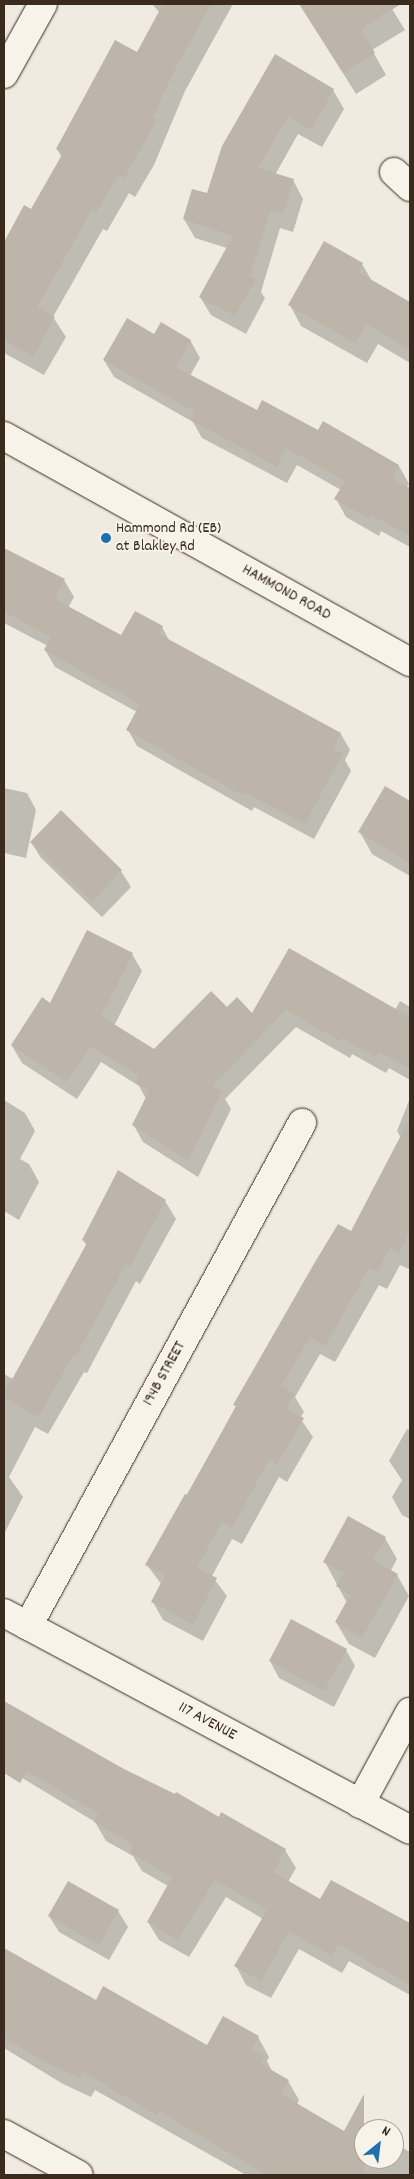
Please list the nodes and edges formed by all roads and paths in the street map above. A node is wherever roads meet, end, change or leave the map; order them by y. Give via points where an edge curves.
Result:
1 (43, 4) edge
2 (4, 74) edge
3 (4, 436) edge
4 (410, 662) edge
5 (302, 1123) dead end
6 (4, 1613) edge
7 (28, 1626) junction
8 (410, 1712) edge
9 (360, 1804) junction
10 (410, 1830) edge
11 (4, 2134) edge
12 (79, 2175) edge

1 - 2 street
3 - 4 street, HAMMOND ROAD
5 - 7 street, 194B STREET
6 - 7 street, 117 AVENUE
7 - 9 street, 117 AVENUE
8 - 9 street
9 - 10 street, 117 AVENUE
11 - 12 street

